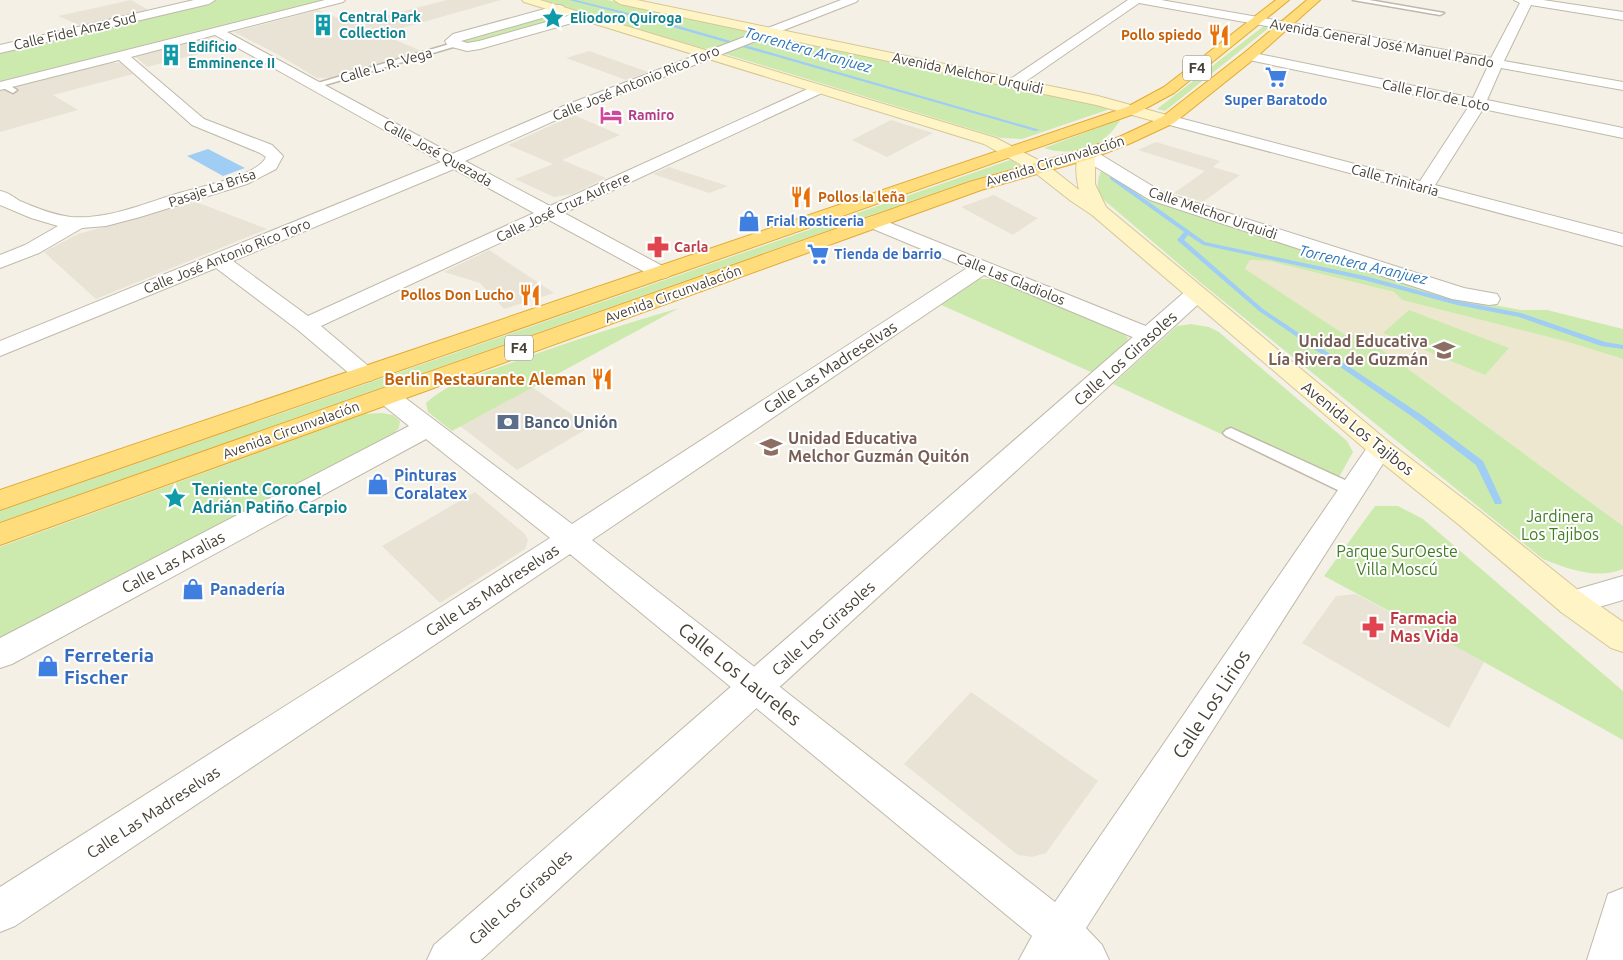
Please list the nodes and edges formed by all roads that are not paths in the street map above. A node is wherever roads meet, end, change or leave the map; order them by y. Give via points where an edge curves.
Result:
1 (148, 0) edge
2 (209, 0) edge
3 (339, 0) edge
4 (528, 0) edge
5 (620, 0) edge
6 (852, 0) edge
7 (1136, 0) edge
8 (1141, 0) edge
9 (1283, 0) edge
10 (1314, 0) edge
11 (1356, 0) edge
12 (1531, 1) edge
13 (559, 9) junction
14 (165, 10) junction
15 (1440, 13) dead end
16 (582, 16) junction
17 (1623, 16) edge
18 (1258, 20) junction
19 (1285, 26) junction
20 (216, 31) junction
21 (768, 31) junction
22 (456, 45) junction
23 (0, 49) edge
24 (707, 54) junction
25 (121, 55) junction
26 (1249, 56) junction
27 (1496, 63) junction
28 (1014, 83) junction
29 (316, 85) junction
30 (1623, 86) edge
31 (5, 87) edge
32 (819, 89) junction
33 (1478, 104) junction
34 (1132, 110) junction
35 (1168, 120) junction
36 (1623, 133) edge
37 (1013, 152) junction
38 (1087, 154) junction
39 (453, 162) junction
40 (1040, 168) junction
41 (1424, 188) junction
42 (0, 196) edge
43 (1099, 211) junction
44 (551, 213) junction
45 (873, 222) junction
46 (76, 224) junction
47 (1623, 240) edge
48 (219, 260) junction
49 (0, 262) edge
50 (982, 267) junction
51 (661, 273) junction
52 (1196, 294) junction
53 (1489, 299) dead end
54 (306, 325) junction
55 (1150, 336) junction
56 (0, 349) edge
57 (376, 385) junction
58 (426, 428) junction
59 (1231, 433) dead end
60 (1380, 448) junction
61 (1352, 490) junction
62 (0, 500) edge
63 (0, 534) edge
64 (571, 538) junction
65 (1623, 588) edge
66 (1572, 604) junction
67 (1623, 639) edge
68 (0, 654) edge
69 (757, 688) junction
70 (1623, 909) edge
71 (0, 912) edge
72 (1062, 951) edge
73 (449, 960) edge
74 (1609, 960) edge

1 - 14 street
2 - 14 street, Calle Fidel Anze Sud
3 - 20 street
4 - 13 main road
5 - 21 main road, Avenida Melchor Urquidi
6 - 21 street, Calle José Antonio Rico Toro
7 - 28 street
8 - 18 street, Avenida General José Manuel Pando
9 - 18 highway, Avenida Circunvalación / F4
10 - 19 highway, Avenida Circunvalación / F4
11 - 15 lane
12 - 17 street
12 - 27 street
13 - 16 main road
13 - 22 street, Calle L. R. Vega via 458,37 452,41
14 - 23 street, Calle Fidel Anze Sud
16 - 22 street, Calle L. R. Vega via 480,45
16 - 24 main road
18 - 19 street, Avenida General José Manuel Pando
18 - 34 highway, Avenida Circunvalación / F4 via 1169,90
19 - 26 highway, Avenida Circunvalación / F4
19 - 27 street, Avenida General José Manuel Pando
20 - 25 street
20 - 29 street, Calle José Quezada
21 - 24 street, Calle José Antonio Rico Toro
21 - 28 main road, Avenida Melchor Urquidi
22 - 29 lane, Calle L. R. Vega
24 - 32 main road
24 - 39 street, Calle José Antonio Rico Toro via 571,108
25 - 31 street
25 - 46 street, Pasaje La Brisa via 198,122 266,148 275,156 272,164 239,182 141,211
26 - 33 street, Calle Flor de Loto
26 - 35 highway, Avenida Circunvalación / F4
27 - 30 street, Avenida General José Manuel Pando
27 - 33 street
28 - 34 main road, Avenida Melchor Urquidi
29 - 39 street, Calle José Quezada
32 - 37 main road via 990,141
32 - 44 street, Calle José Cruz Aufrere
33 - 36 street, Calle Flor de Loto
33 - 41 street
34 - 35 main road, Avenida Melchor Urquidi
34 - 37 highway, Avenida Circunvalación / F4
35 - 38 highway, Avenida Circunvalación / F4
35 - 41 street, Calle Trinitaria
37 - 40 main road
37 - 51 highway, Avenida Circunvalación / F4
38 - 40 highway, Avenida Circunvalación / F4
38 - 43 main road, Avenida Los Tajibos via 1084,180
38 - 53 street, Calle Melchor Urquidi via 1156,196 1460,294
39 - 44 street, Calle José Quezada
39 - 48 street, Calle José Antonio Rico Toro
40 - 43 main road, Avenida Los Tajibos
40 - 45 highway, Avenida Circunvalación / F4 via 975,186
41 - 47 street, Calle Trinitaria
42 - 46 street, Pasaje La Brisa via 9,204 31,213
43 - 52 main road, Avenida Los Tajibos
44 - 51 street, Calle José Quezada
44 - 54 street, Calle José Cruz Aufrere
45 - 50 street, Calle Las Gladiolos
45 - 57 highway, Avenida Circunvalación / F4
46 - 49 street, Pasaje La Brisa via 32,249
48 - 54 street, Calle Los Laureles
48 - 56 street, Calle José Antonio Rico Toro
50 - 55 street, Calle Las Gladiolos
50 - 64 street, Calle Las Madreselvas
51 - 57 highway, Avenida Circunvalación / F4
52 - 55 street, Calle Los Girasoles
52 - 60 main road, Avenida Los Tajibos
54 - 57 street, Calle Los Laureles
55 - 69 street, Calle Los Girasoles
57 - 58 street, Calle Los Laureles
57 - 62 highway, Avenida Circunvalación / F4
57 - 63 highway, Avenida Circunvalación / F4
58 - 64 street, Calle Los Laureles
58 - 68 street, Calle Las Aralias
59 - 61 lane
60 - 61 street, Calle Los Lirios
60 - 66 main road, Avenida Los Tajibos
61 - 72 street, Calle Los Lirios
64 - 69 street, Calle Los Laureles
64 - 71 street, Calle Las Madreselvas
65 - 66 street
66 - 67 main road, Avenida Los Tajibos
69 - 72 street, Calle Los Laureles
69 - 73 street, Calle Los Girasoles
70 - 74 street

